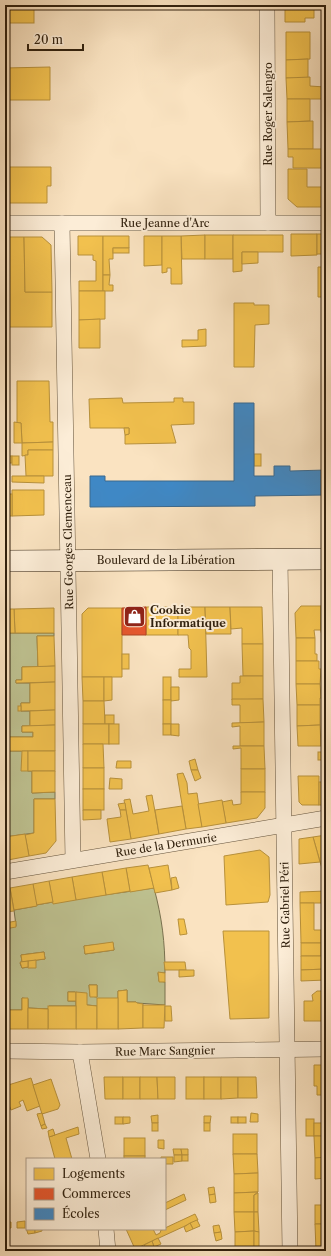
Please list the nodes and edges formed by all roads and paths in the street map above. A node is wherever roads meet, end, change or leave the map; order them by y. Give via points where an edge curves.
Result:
1 (267, 5) edge
2 (62, 223) junction
3 (268, 223) junction
4 (326, 223) edge
5 (5, 224) edge
6 (280, 559) junction
7 (326, 559) edge
8 (5, 561) edge
9 (68, 561) junction
10 (326, 818) edge
11 (284, 826) junction
12 (73, 860) junction
13 (5, 872) edge
14 (287, 1049) junction
15 (326, 1049) edge
16 (5, 1051) edge
17 (80, 1052) junction
18 (98, 1158) edge
19 (106, 1230) edge
20 (108, 1251) edge
21 (290, 1251) edge

1 - 3 street, Rue Roger Salengro
2 - 3 street, Rue Jeanne d'Arc
2 - 5 street, Rue Jeanne d'Arc
2 - 9 street, Rue Georges Clemenceau
3 - 4 street, Rue Jeanne d'Arc
6 - 7 main road, Boulevard de la Libération
6 - 9 main road, Boulevard de la Libération
6 - 11 street, Rue Gabriel Péri
8 - 9 main road, Boulevard de la Libération
9 - 12 street, Rue Georges Clemenceau
10 - 11 street, Rue de la Dermurie
11 - 12 street, Rue de la Dermurie
11 - 14 street, Rue Gabriel Péri
12 - 13 street, Rue de la Dermurie
14 - 15 street, Rue Marc Sangnier
14 - 17 street, Rue Marc Sangnier
14 - 21 street, Rue Gabriel Péri
16 - 17 street, Rue Marc Sangnier
17 - 18 street
19 - 20 street

